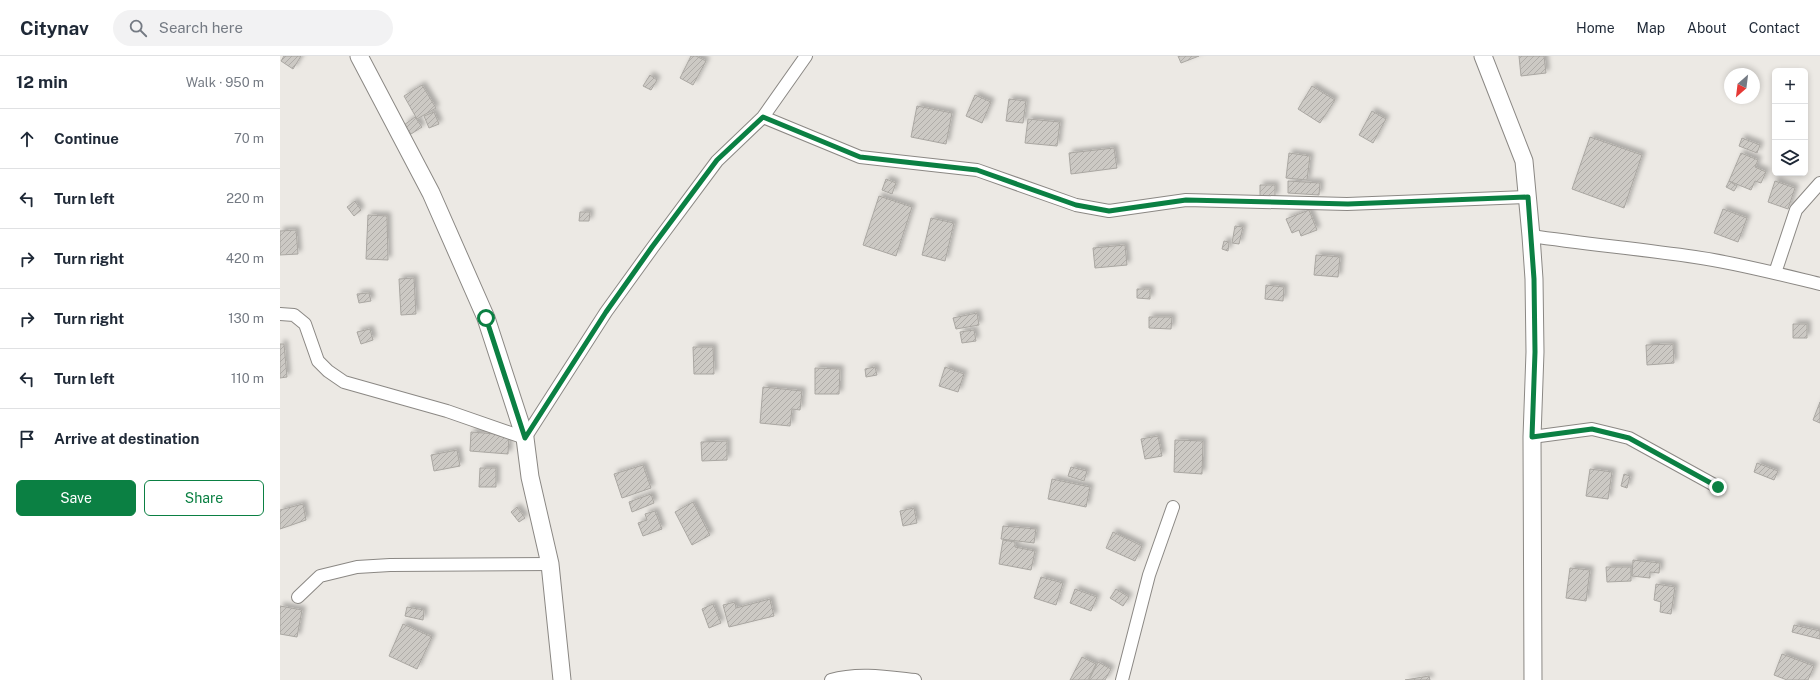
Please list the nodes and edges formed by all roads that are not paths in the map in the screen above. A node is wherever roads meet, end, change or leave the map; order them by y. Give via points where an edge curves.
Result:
1 (359, 56) edge
2 (806, 56) edge
3 (1484, 56) edge
4 (763, 117) junction
5 (1820, 183) edge
6 (1528, 197) junction
7 (1531, 236) junction
8 (1775, 273) junction
9 (1820, 284) edge
10 (280, 314) edge
11 (1532, 437) junction
12 (525, 438) junction
13 (1718, 487) dead end
14 (1173, 507) dead end
15 (550, 564) junction
16 (298, 597) dead end
17 (562, 680) edge
18 (831, 680) edge
19 (915, 680) edge
20 (1122, 680) edge
21 (1533, 680) edge

1 - 12 main road via 431,193 486,318
2 - 4 street
3 - 6 main road via 1524,161
4 - 6 street via 860,157 977,170 1076,205 1109,211 1186,200 1348,204
4 - 12 street via 717,160 652,247 606,312
5 - 8 street via 1796,210
6 - 7 main road
7 - 8 street via 1696,257
7 - 11 main road via 1535,352
8 - 9 street
10 - 12 street via 294,315 305,324 318,361 344,382 447,411
11 - 13 street via 1592,429 1629,438
11 - 21 main road
12 - 15 main road via 530,477
14 - 20 street via 1149,575
15 - 16 street via 357,568 320,576
15 - 17 main road
18 - 19 street via 840,677 874,676

